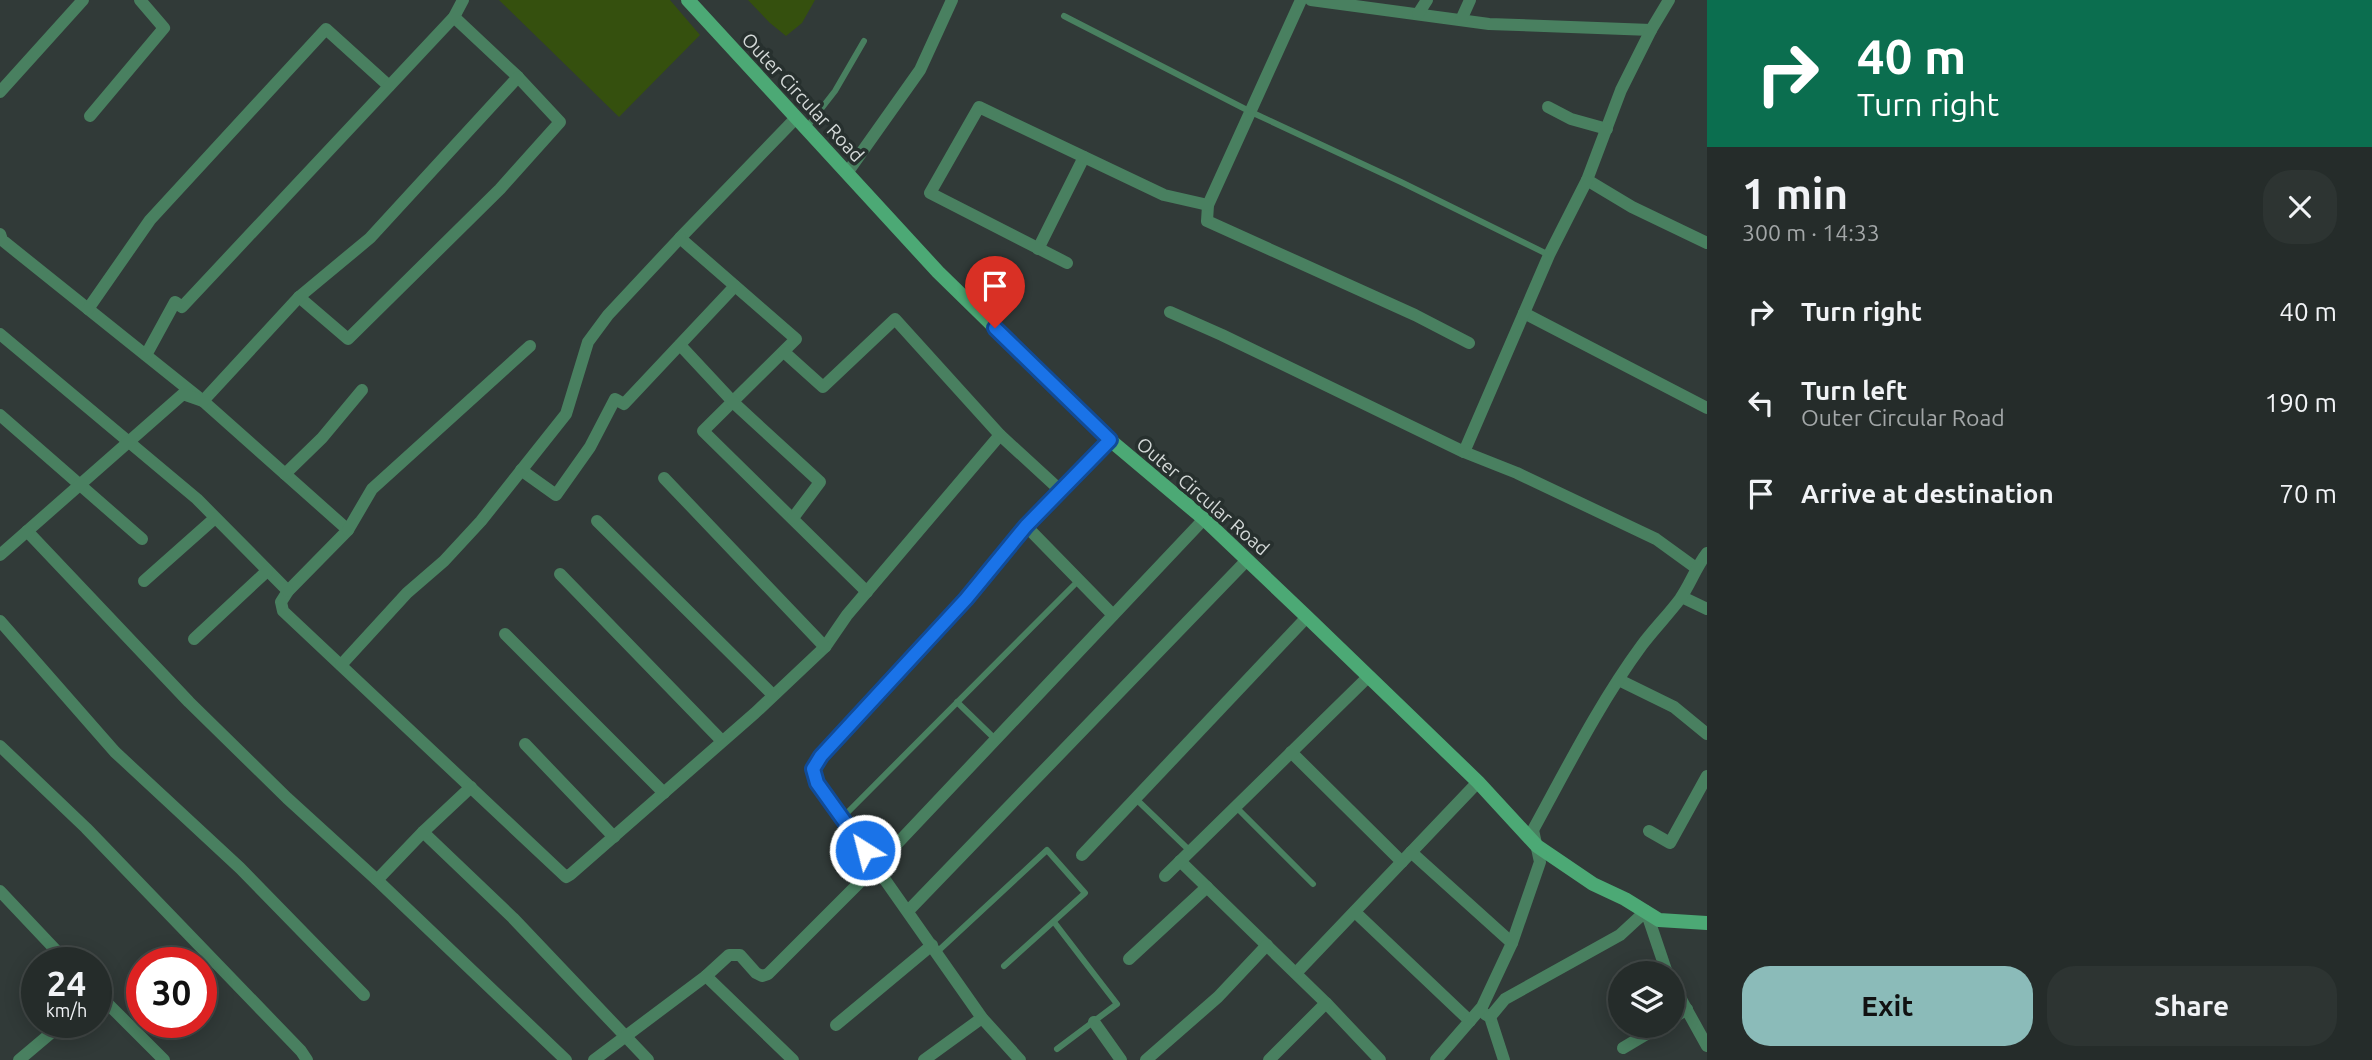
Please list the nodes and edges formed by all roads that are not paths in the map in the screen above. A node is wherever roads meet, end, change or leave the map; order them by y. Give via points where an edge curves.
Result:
1 (83, 0) edge
2 (140, 0) edge
3 (463, 0) edge
4 (688, 0) edge
5 (952, 0) edge
6 (1301, 0) edge
7 (1311, 0) edge
8 (1427, 0) edge
9 (1470, 0) edge
10 (1669, 0) edge
11 (1418, 14) junction
12 (1064, 16) dead end
13 (454, 17) junction
14 (1461, 20) junction
15 (1651, 30) junction
16 (864, 41) dead end
17 (518, 77) junction
18 (389, 86) junction
19 (0, 92) edge
20 (1548, 107) dead end
21 (1251, 112) junction
22 (90, 116) dead end
23 (801, 123) junction
24 (1607, 129) junction
25 (1084, 157) junction
26 (847, 173) junction
27 (1587, 180) junction
28 (1208, 205) junction
29 (0, 234) edge
30 (680, 237) junction
31 (1707, 243) edge
32 (1038, 249) junction
33 (1549, 255) junction
34 (1067, 263) dead end
35 (735, 286) junction
36 (299, 297) junction
37 (88, 309) junction
38 (1170, 312) dead end
39 (1524, 313) junction
40 (0, 334) edge
41 (1469, 342) dead end
42 (680, 345) junction
43 (530, 346) dead end
44 (784, 352) junction
45 (146, 355) junction
46 (362, 390) dead end
47 (203, 401) junction
48 (733, 402) junction
49 (1707, 408) edge
50 (0, 415) edge
51 (1000, 435) junction
52 (1110, 440) junction
53 (129, 441) junction
54 (1464, 452) junction
55 (521, 470) junction
56 (285, 474) junction
57 (664, 478) dead end
58 (80, 484) junction
59 (1060, 491) junction
60 (215, 518) junction
61 (793, 519) junction
62 (1204, 519) junction
63 (597, 521) dead end
64 (1026, 526) junction
65 (348, 530) junction
66 (27, 531) junction
67 (142, 539) dead end
68 (1707, 553) edge
69 (0, 555) edge
70 (1247, 560) junction
71 (1696, 568) junction
72 (267, 571) junction
73 (560, 574) dead end
74 (1079, 580) junction
75 (144, 582) dead end
76 (288, 591) junction
77 (867, 592) junction
78 (1682, 597) junction
79 (1707, 610) edge
80 (1113, 615) junction
81 (1307, 617) junction
82 (0, 621) edge
83 (505, 634) dead end
84 (194, 639) dead end
85 (825, 647) junction
86 (341, 666) junction
87 (1368, 677) junction
88 (1619, 680) junction
89 (773, 695) junction
90 (957, 702) junction
91 (1707, 734) edge
92 (995, 739) junction
93 (722, 741) junction
94 (525, 744) dead end
95 (0, 746) edge
96 (1291, 752) junction
97 (1707, 776) edge
98 (1478, 782) junction
99 (471, 788) junction
100 (664, 793) junction
101 (1135, 798) junction
102 (1236, 807) junction
103 (842, 818) junction
104 (1649, 831) dead end
105 (423, 832) junction
106 (614, 837) junction
107 (1536, 846) junction
108 (1082, 855) dead end
109 (1185, 856) junction
110 (1407, 857) junction
111 (877, 865) junction
112 (1165, 876) dead end
113 (377, 880) junction
114 (1313, 884) dead end
115 (1207, 887) junction
116 (0, 891) edge
117 (909, 910) junction
118 (1646, 911) junction
119 (1355, 912) junction
120 (1054, 922) junction
121 (1707, 923) edge
122 (1512, 943) junction
123 (1267, 945) junction
124 (53, 947) edge
125 (935, 948) junction
126 (1129, 959) dead end
127 (1663, 961) edge
128 (1004, 966) dead end
129 (1296, 973) junction
130 (706, 976) junction
131 (364, 995) dead end
132 (1326, 1003) junction
133 (1685, 1006) edge
134 (112, 1008) edge
135 (1687, 1009) joint
136 (1485, 1013) junction
137 (982, 1018) junction
138 (1094, 1021) junction
139 (1469, 1021) junction
140 (836, 1025) dead end
141 (625, 1037) junction
142 (45, 1038) edge
143 (1640, 1038) edge
144 (1707, 1046) edge
145 (1623, 1048) dead end
146 (1057, 1049) dead end
147 (19, 1060) edge
148 (164, 1060) edge
149 (307, 1060) edge
150 (566, 1060) edge
151 (594, 1060) edge
152 (648, 1060) edge
153 (793, 1060) edge
154 (924, 1060) edge
155 (1020, 1060) edge
156 (1121, 1060) edge
157 (1146, 1060) edge
158 (1269, 1060) edge
159 (1380, 1060) edge
160 (1436, 1060) edge
161 (1504, 1060) edge

1 - 19 street
2 - 22 street via 164,28
3 - 13 street
4 - 23 main road, Outer Circular Road
5 - 26 street via 920,70
6 - 21 street
7 - 11 street
8 - 11 street
9 - 14 street
10 - 15 street
11 - 14 street
12 - 21 lane
13 - 17 street
13 - 18 street
14 - 15 street
15 - 24 street
16 - 23 lane via 835,90
17 - 36 street via 370,238
17 - 36 street via 560,122 500,189 348,339
18 - 37 street via 326,29 150,220
18 - 45 street via 182,307 175,302
20 - 24 street
21 - 28 street
21 - 33 lane
23 - 26 main road, Outer Circular Road
23 - 30 street
24 - 27 street
25 - 28 street via 1164,195
25 - 32 street
25 - 32 street via 979,107 930,193
26 - 52 main road, Outer Circular Road via 938,272
27 - 31 street
27 - 33 street
28 - 41 street via 1207,221
29 - 37 street
30 - 35 street
30 - 55 street via 588,342 566,414
32 - 34 street
33 - 39 street
35 - 42 street
35 - 44 street via 796,339
36 - 47 street
37 - 45 street
38 - 54 street
39 - 49 street
39 - 54 street
40 - 53 street
42 - 48 street
42 - 55 street via 624,404 615,399 590,447 556,495
43 - 65 street via 372,489
44 - 48 street
44 - 51 street via 823,387 895,319
45 - 47 street
46 - 56 street via 323,438
47 - 53 street via 183,394
47 - 56 street
48 - 61 street via 820,482
48 - 61 street via 703,431
50 - 58 street
51 - 59 street
51 - 77 street
52 - 59 street
52 - 62 main road, Outer Circular Road
53 - 58 street
53 - 60 street
54 - 71 street via 1656,539
55 - 86 street via 481,521
56 - 65 street
57 - 85 street
58 - 66 street
58 - 67 street
59 - 64 street
60 - 72 street
60 - 75 street
61 - 77 street
62 - 70 main road, Outer Circular Road
62 - 80 street
63 - 89 street
64 - 74 street
64 - 103 street via 966,599 821,756 813,769 817,783
65 - 76 street
66 - 69 street
66 - 113 street via 189,702
68 - 71 street
70 - 81 main road, Outer Circular Road
70 - 117 street
71 - 78 street
72 - 76 street
72 - 84 street
73 - 93 street
74 - 80 street
74 - 90 lane
76 - 86 street via 281,602 283,611
77 - 85 street
78 - 79 street
78 - 88 street
80 - 92 street
81 - 87 main road, Outer Circular Road
81 - 101 street
82 - 131 street via 115,752 240,868
83 - 100 street
85 - 89 street
86 - 99 street
87 - 96 street
87 - 98 main road, Outer Circular Road
88 - 91 street via 1674,707
88 - 107 street via 1533,830
89 - 93 street
90 - 92 lane
90 - 103 lane
92 - 111 street
93 - 100 street
94 - 106 street
95 - 149 street via 86,828
96 - 102 street
96 - 110 street
97 - 104 street via 1670,843
98 - 107 main road, Outer Circular Road
98 - 110 street
99 - 105 street
99 - 106 street via 566,877
100 - 106 street
101 - 108 street
101 - 109 lane
102 - 109 street
102 - 114 lane
103 - 111 street
105 - 113 street
105 - 141 street via 513,918
107 - 118 main road, Outer Circular Road via 1593,884
107 - 122 street via 1540,862
109 - 112 street
109 - 115 street
110 - 119 street
110 - 122 street
111 - 117 street
111 - 130 street via 768,974 756,973 733,953
113 - 150 street
115 - 123 street
115 - 126 street
116 - 124 street
117 - 125 street
118 - 121 main road, Outer Circular Road via 1659,920
118 - 127 street
118 - 136 street via 1620,935
119 - 129 street
119 - 139 street
120 - 125 lane via 1085,893 1047,850
120 - 128 lane
120 - 138 lane via 1117,1004
122 - 136 street
123 - 129 street
123 - 157 street via 1218,997
125 - 137 street
125 - 140 street
129 - 132 street
130 - 141 street
130 - 153 street
132 - 158 street
132 - 159 street
133 - 135 street
134 - 148 street
135 - 144 street
136 - 139 street
136 - 161 street
137 - 154 street
137 - 155 street
138 - 146 lane
138 - 156 street
139 - 160 street
141 - 151 street
141 - 152 street
142 - 147 street
143 - 145 street

